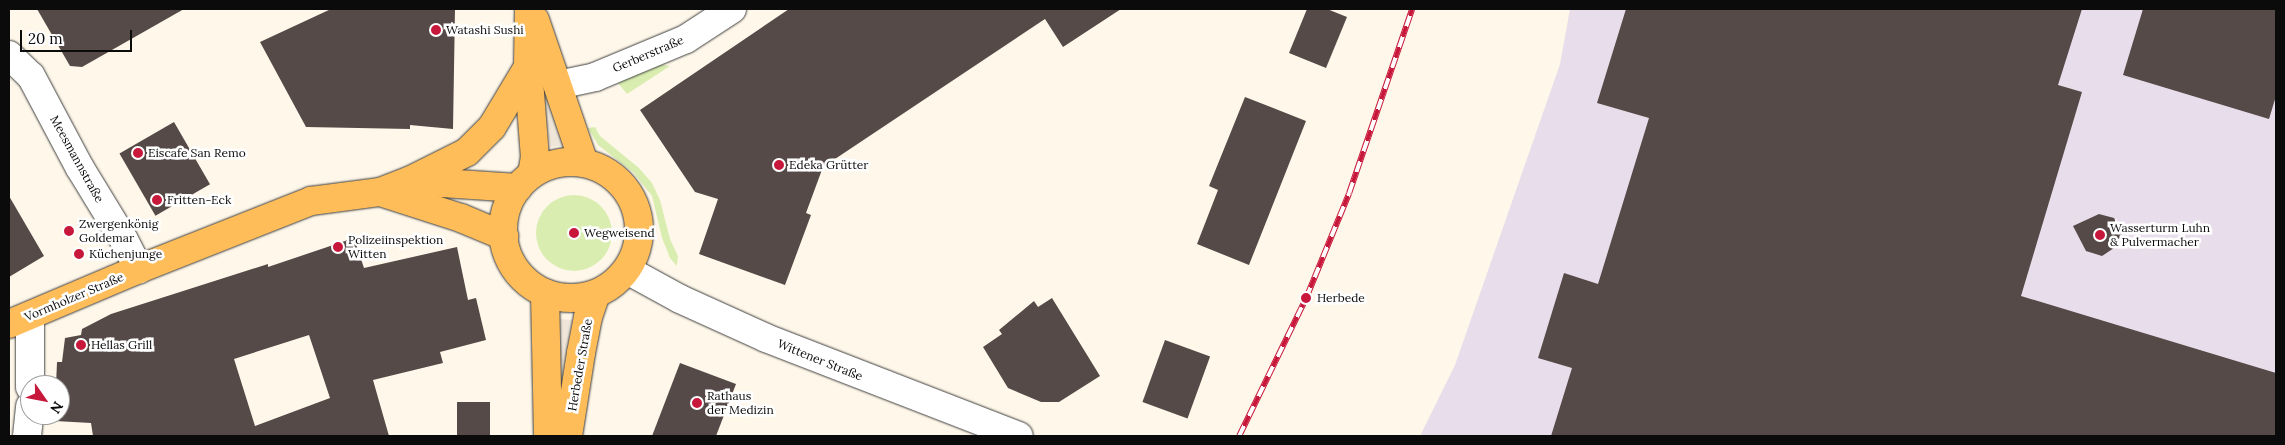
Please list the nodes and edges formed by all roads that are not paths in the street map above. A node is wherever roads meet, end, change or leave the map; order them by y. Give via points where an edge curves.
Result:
1 (530, 9) edge
2 (732, 9) edge
3 (9, 55) edge
4 (528, 67) junction
5 (558, 85) junction
6 (584, 163) junction
7 (409, 181) junction
8 (525, 181) junction
9 (380, 192) junction
10 (504, 236) junction
11 (139, 269) junction
12 (627, 270) junction
13 (544, 293) junction
14 (596, 294) junction
15 (19, 320) edge
16 (28, 375) edge
17 (548, 436) edge
18 (568, 436) edge
19 (1019, 436) edge

1 - 4 main road
1 - 5 main road
2 - 5 street, Gerberstraße via 686,39 595,77
3 - 11 street, Meesmannstraße via 31,76
4 - 7 main road via 492,127 467,152
4 - 8 main road via 535,157
5 - 6 main road
6 - 8 main road via 561,162
6 - 12 main road via 605,170 623,185 634,204 640,226 637,249
7 - 8 main road
7 - 9 main road
8 - 10 main road via 506,208
9 - 10 main road via 461,218
9 - 11 main road, Vormholzer Straße via 311,201
10 - 13 main road via 506,251 515,268 528,283
11 - 15 main road, Vormholzer Straße
12 - 14 main road
12 - 19 street, Wittener Straße via 680,299 757,334
13 - 14 main road via 570,298
13 - 17 main road
14 - 18 main road, Herbeder Straße via 588,317
15 - 16 street

